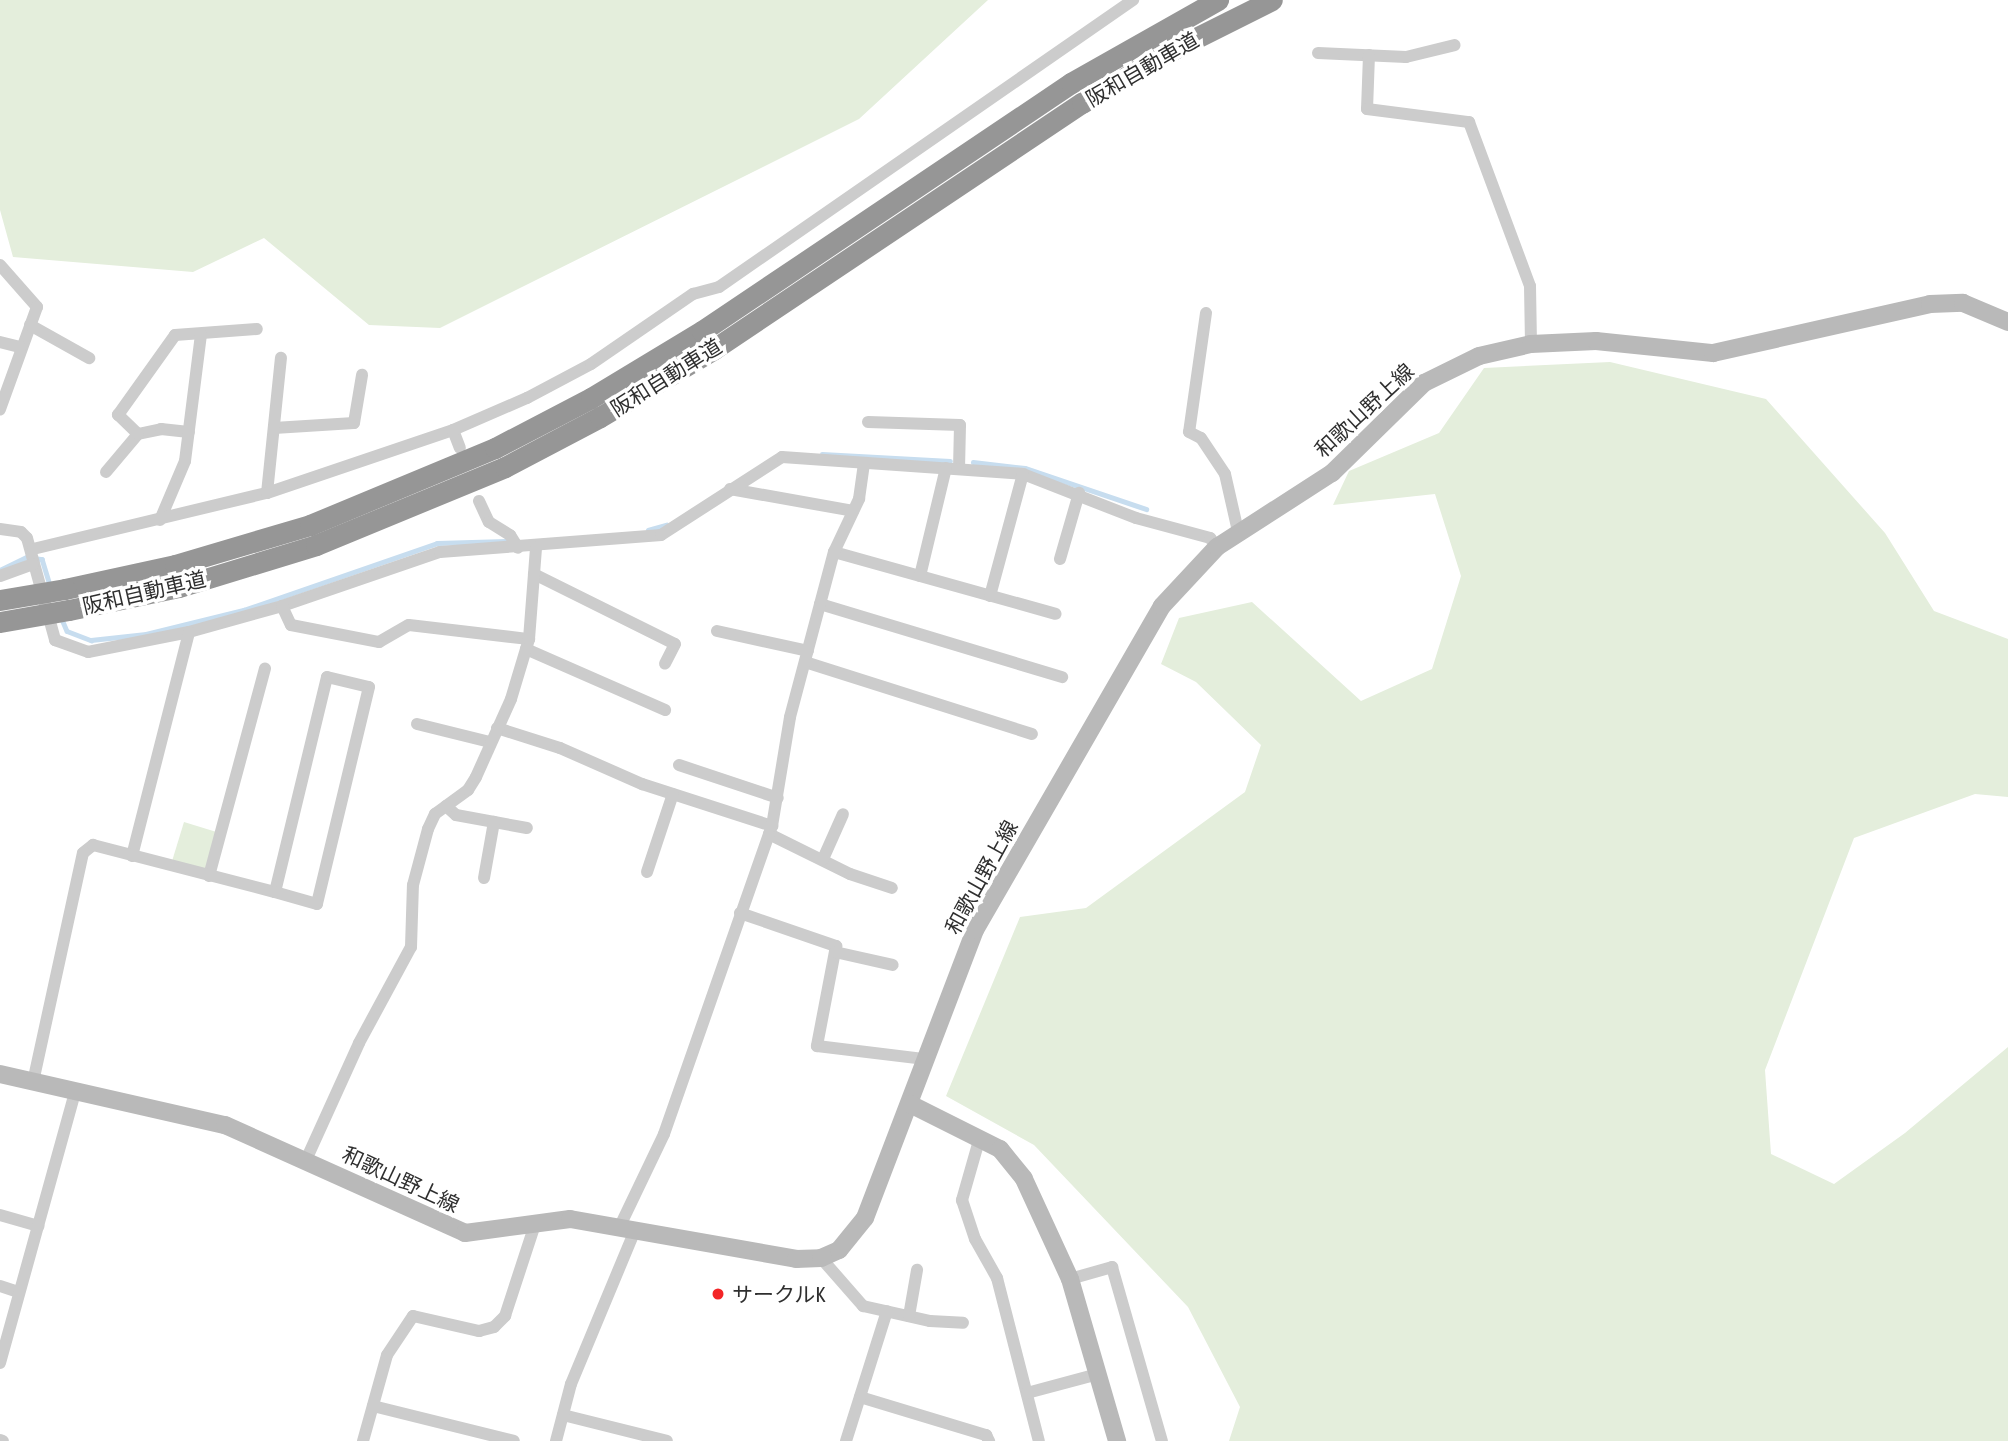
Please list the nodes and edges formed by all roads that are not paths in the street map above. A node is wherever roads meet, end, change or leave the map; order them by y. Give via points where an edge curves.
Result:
1 (1133, 0) edge
2 (1218, 0) edge
3 (1272, 0) edge
4 (1455, 46) dead end
5 (1318, 52) dead end
6 (1369, 55) junction
7 (0, 265) edge
8 (1206, 313) dead end
9 (2008, 322) edge
10 (30, 325) junction
11 (257, 329) dead end
12 (201, 334) junction
13 (0, 342) edge
14 (1531, 344) junction
15 (20, 347) junction
16 (89, 358) dead end
17 (281, 358) dead end
18 (362, 376) dead end
19 (0, 409) edge
20 (868, 422) dead end
21 (274, 428) junction
22 (453, 430) junction
23 (189, 432) junction
24 (138, 434) junction
25 (460, 448) dead end
26 (864, 463) junction
27 (952, 468) junction
28 (106, 472) dead end
29 (1023, 474) junction
30 (730, 488) junction
31 (267, 493) junction
32 (1079, 493) junction
33 (479, 501) dead end
34 (853, 510) junction
35 (160, 520) junction
36 (0, 527) edge
37 (1238, 531) junction
38 (516, 544) junction
39 (536, 547) junction
40 (1217, 547) junction
41 (835, 552) junction
42 (33, 557) junction
43 (1060, 559) dead end
44 (534, 574) junction
45 (0, 576) edge
46 (920, 576) junction
47 (990, 596) junction
48 (67, 599) junction
49 (0, 600) edge
50 (820, 604) junction
51 (282, 606) junction
52 (1056, 614) dead end
53 (0, 622) edge
54 (48, 625) junction
55 (0, 630) edge
56 (718, 631) dead end
57 (189, 632) junction
58 (527, 644) junction
59 (806, 657) junction
60 (665, 664) dead end
61 (265, 668) dead end
62 (1062, 677) dead end
63 (665, 710) dead end
64 (418, 724) dead end
65 (497, 728) junction
66 (1032, 734) dead end
67 (490, 742) junction
68 (679, 765) dead end
69 (673, 794) junction
70 (778, 798) junction
71 (446, 806) junction
72 (843, 814) dead end
73 (494, 822) junction
74 (527, 828) dead end
75 (771, 830) junction
76 (132, 856) junction
77 (823, 859) junction
78 (647, 872) dead end
79 (209, 876) junction
80 (484, 878) dead end
81 (892, 888) dead end
82 (275, 892) junction
83 (740, 913) junction
84 (835, 952) junction
85 (893, 965) dead end
86 (925, 1059) junction
87 (0, 1074) edge
88 (33, 1082) junction
89 (75, 1092) junction
90 (910, 1104) junction
91 (980, 1137) junction
92 (306, 1160) junction
93 (0, 1215) edge
94 (535, 1224) junction
95 (38, 1226) junction
96 (628, 1227) junction
97 (821, 1258) junction
98 (917, 1270) dead end
99 (1070, 1279) junction
100 (0, 1286) edge
101 (19, 1292) junction
102 (887, 1311) junction
103 (909, 1316) junction
104 (963, 1323) dead end
105 (0, 1363) edge
106 (1098, 1374) junction
107 (1027, 1393) junction
108 (860, 1396) junction
109 (373, 1406) junction
110 (563, 1415) junction
111 (363, 1441) edge
112 (514, 1441) edge
113 (556, 1441) edge
114 (667, 1441) edge
115 (846, 1441) edge
116 (989, 1441) edge
117 (1039, 1441) edge
118 (1117, 1441) edge
119 (1162, 1441) edge

1 - 22 street via 719,287 692,294 592,365
2 - 48 highway, 阪和自動車道 via 1071,83 702,331 507,442 310,525
3 - 48 highway, 阪和自動車道 via 1168,52 1082,103 714,349 505,467 316,545 179,587
4 - 6 street via 1419,56
5 - 6 street
6 - 14 street via 1367,109 1469,122 1530,286
7 - 10 street via 37,307
8 - 37 street via 1189,432 1201,438 1225,474
9 - 14 main road, 和歌山野上線 via 1963,303 1930,304 1713,353 1596,341
10 - 15 street
10 - 16 street
11 - 12 street
12 - 23 street
12 - 24 street via 175,335 118,415
13 - 15 street
14 - 37 main road, 和歌山野上線 via 1479,356 1424,383 1332,473
15 - 19 street
17 - 21 street
18 - 21 street via 354,423
20 - 27 street via 960,425
21 - 31 street
22 - 25 street
22 - 31 street
23 - 24 street via 161,429
23 - 35 street via 186,461
24 - 28 street
26 - 27 street
26 - 30 street via 782,457
26 - 34 street
27 - 29 street
27 - 46 street
29 - 32 street
29 - 47 street
30 - 34 street
30 - 39 street via 661,535
31 - 35 street
32 - 40 street via 1136,517 1210,538
32 - 43 street
33 - 38 street via 495,528
34 - 41 street
35 - 42 street
36 - 42 street via 21,532
37 - 40 main road, 和歌山野上線
38 - 39 street
38 - 51 street via 440,552
39 - 44 street
40 - 86 main road, 和歌山野上線 via 1181,584 1146,631 975,930
41 - 46 street
41 - 50 street
42 - 45 street
42 - 54 street
44 - 58 street
44 - 60 street via 675,644
46 - 47 street
47 - 52 street
48 - 49 highway, 阪和自動車道, bridge
48 - 53 highway, 阪和自動車道, bridge
50 - 59 street
50 - 62 street
51 - 57 street
51 - 58 street via 290,625 379,642 410,625
54 - 55 street
54 - 57 street via 55,640 89,652
56 - 59 street
57 - 76 street
58 - 63 street
58 - 65 street
59 - 66 street
59 - 70 street via 790,717
61 - 79 street
64 - 67 street
65 - 67 street
65 - 69 street
67 - 71 street via 468,790
68 - 70 street
69 - 75 street
69 - 78 street
70 - 75 street
71 - 73 street via 456,815
71 - 92 street via 435,814 428,830 413,885 411,947 359,1043
72 - 77 street
73 - 74 street
73 - 80 street
75 - 77 street
75 - 83 street
76 - 79 street
76 - 88 street via 93,845 83,853
77 - 81 street
79 - 82 street
82 - 82 street via 327,677 369,687 317,904
83 - 84 street via 836,946
83 - 96 street
84 - 85 street
84 - 86 street via 817,1046
86 - 90 main road, 和歌山野上線
87 - 88 main road, 和歌山野上線
88 - 89 main road, 和歌山野上線
89 - 92 main road, 和歌山野上線 via 225,1125
89 - 95 street
90 - 91 main road
90 - 97 main road, 和歌山野上線 via 865,1218 838,1250
91 - 99 main road via 1000,1149 1024,1179
91 - 107 street via 962,1200 975,1239 997,1278
92 - 94 main road, 和歌山野上線 via 465,1233
93 - 95 street
94 - 96 main road, 和歌山野上線 via 570,1219
94 - 109 street via 505,1316 494,1327 479,1331 413,1316 387,1355
95 - 101 street
96 - 97 main road, 和歌山野上線 via 796,1259
96 - 110 street
97 - 102 street via 854,1301
98 - 103 street
99 - 106 main road
99 - 119 street via 1112,1267
100 - 101 street
101 - 105 street
102 - 103 street
102 - 108 street
103 - 104 street
106 - 107 street
106 - 118 main road
107 - 117 street
108 - 115 street
108 - 116 street via 986,1436
109 - 111 street
109 - 112 street
110 - 113 street
110 - 114 street

